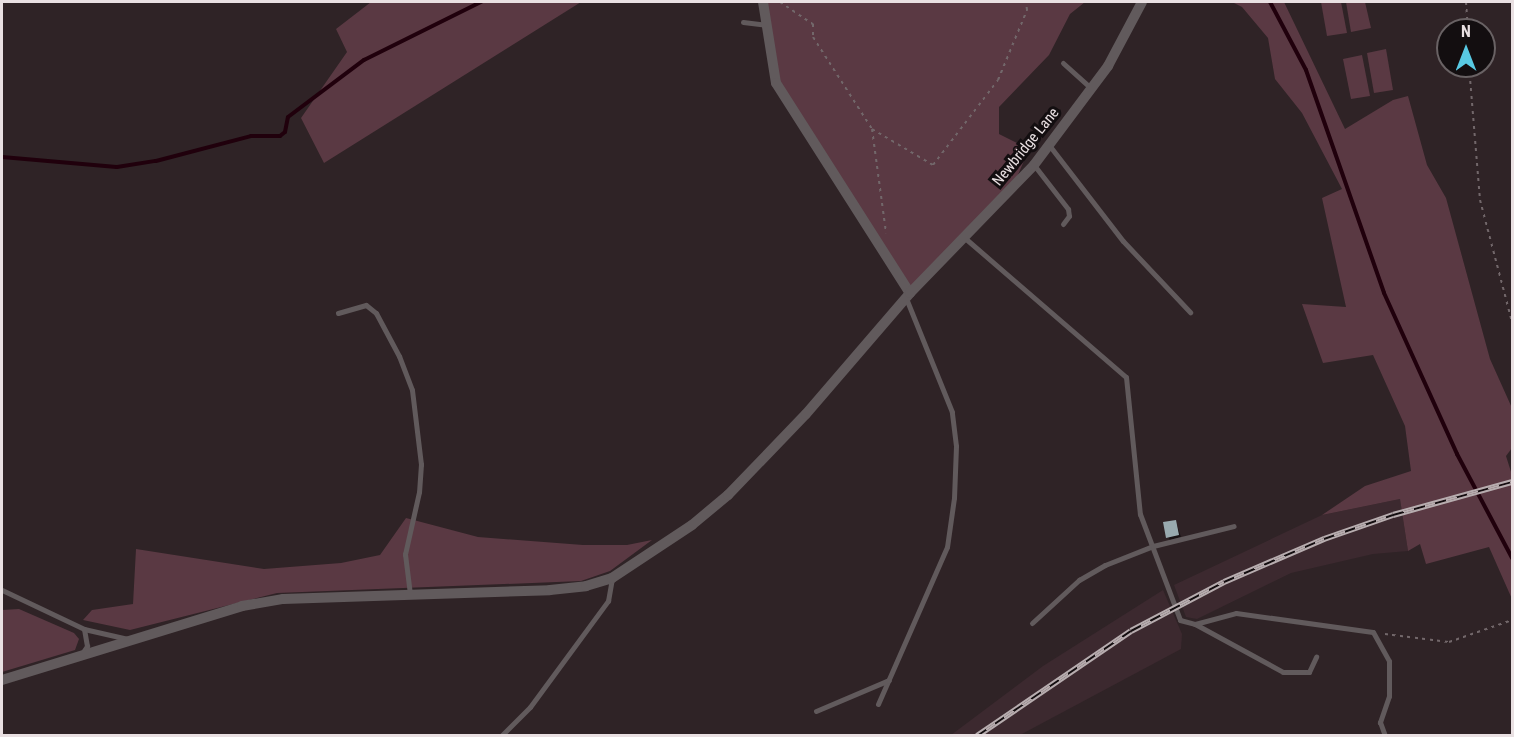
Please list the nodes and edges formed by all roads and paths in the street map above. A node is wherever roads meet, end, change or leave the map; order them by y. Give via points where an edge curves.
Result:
1 (762, 2) edge
2 (780, 2) edge
3 (1026, 2) edge
4 (1142, 2) edge
5 (1466, 2) edge
6 (1467, 18) edge
7 (743, 22) dead end
8 (766, 25) junction
9 (1063, 63) dead end
10 (1471, 78) edge
11 (1091, 88) junction
12 (872, 129) junction
13 (1049, 145) junction
14 (1034, 165) junction
15 (1063, 224) dead end
16 (886, 238) dead end
17 (966, 239) junction
18 (908, 295) junction
19 (1190, 312) dead end
20 (338, 313) dead end
21 (1512, 322) edge
22 (1234, 526) dead end
23 (1153, 546) junction
24 (612, 578) junction
25 (2, 590) edge
26 (410, 594) junction
27 (1512, 620) edge
28 (1032, 623) dead end
29 (1195, 624) junction
30 (84, 629) junction
31 (1373, 632) junction
32 (129, 639) junction
33 (81, 655) junction
34 (1316, 657) dead end
35 (2, 680) edge
36 (889, 680) junction
37 (878, 704) dead end
38 (816, 711) dead end
39 (501, 735) edge
40 (1385, 735) edge

1 - 8 street
2 - 12 path via 813,24 813,37
3 - 12 path via 1027,9 998,80 933,165
4 - 11 street, Newbridge Lane via 1108,66
5 - 6 path
7 - 8 lane
8 - 18 street via 776,82
9 - 11 lane
10 - 21 path via 1480,200
11 - 13 street, Newbridge Lane
12 - 16 path
13 - 14 street, Newbridge Lane
13 - 19 lane via 1123,241
14 - 15 lane via 1068,209 1069,216
14 - 17 street, Newbridge Lane
17 - 18 street, Newbridge Lane
17 - 23 lane via 1126,377 1140,514
18 - 24 street, Newbridge Lane via 806,414 728,495 692,525
18 - 36 lane via 952,412 957,446 947,547
20 - 26 lane via 366,305 376,313 412,390 421,464 405,554
22 - 23 lane
23 - 28 lane via 1079,580
23 - 29 lane via 1180,620
24 - 26 street via 550,590
24 - 39 lane via 608,601 530,707
25 - 30 lane
26 - 32 street via 283,599 242,606
27 - 31 path via 1449,642
29 - 31 lane via 1236,613
29 - 34 lane via 1283,672 1309,672
30 - 32 lane
30 - 33 lane via 87,646
31 - 40 lane via 1389,661 1389,696 1380,722
32 - 33 street
33 - 35 street
36 - 37 lane
36 - 38 lane

